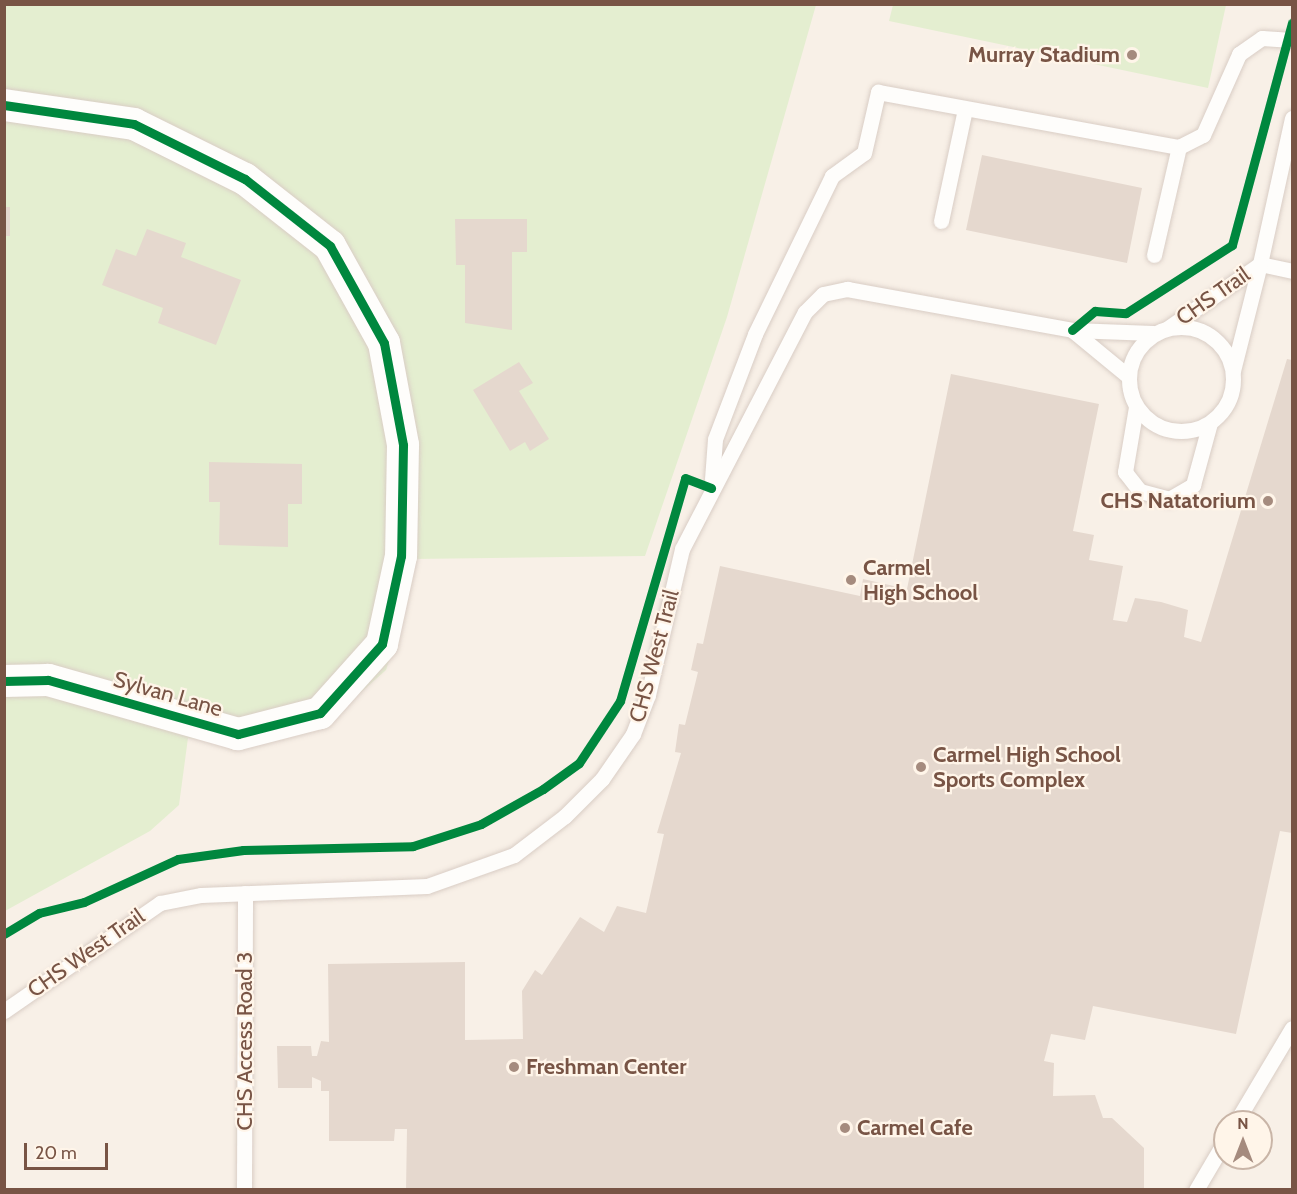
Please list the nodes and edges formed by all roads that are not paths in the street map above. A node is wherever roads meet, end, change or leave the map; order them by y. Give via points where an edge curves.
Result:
1 (1293, 40) edge
2 (4, 105) edge
3 (964, 109) junction
4 (1293, 118) edge
5 (1179, 147) junction
6 (940, 221) dead end
7 (1154, 255) dead end
8 (1260, 264) junction
9 (1293, 271) edge
10 (1072, 330) junction
11 (1160, 331) junction
12 (1233, 371) junction
13 (1129, 376) junction
14 (1136, 407) junction
15 (1210, 423) junction
16 (711, 488) junction
17 (4, 681) edge
18 (245, 893) junction
19 (4, 1011) edge
20 (1293, 1028) edge
21 (1243, 1110) edge
22 (1213, 1161) edge
23 (244, 1190) edge
24 (1196, 1190) edge

1 - 5 lane via 1262,38 1239,54 1203,135
2 - 17 street, Sylvan Lane via 134,124 245,179 330,246 384,344 403,445 401,556 382,644 320,713 238,734 48,680
3 - 5 lane
3 - 6 lane
3 - 16 lane via 878,92 864,153 832,176 755,334 715,439
4 - 8 lane, CHS Trail
5 - 7 lane
8 - 9 lane
8 - 11 lane, CHS Trail
8 - 12 lane, CHS Trail
10 - 11 lane, CHS West Trail
10 - 13 lane, CHS West Trail
10 - 16 lane, CHS West Trail via 847,289 823,294 805,312
11 - 12 lane via 1202,331 1228,355
11 - 13 lane via 1138,348
12 - 15 lane via 1227,406
13 - 14 lane
14 - 15 lane via 1167,430 1185,432
14 - 15 lane via 1125,472 1140,491 1169,499 1192,485
16 - 18 lane, CHS West Trail via 682,549 648,695 633,734 602,778 566,816 514,855 427,886
18 - 19 lane, CHS West Trail via 183,897 140,912
18 - 23 lane, CHS Access Road 3
20 - 21 lane
22 - 24 lane

